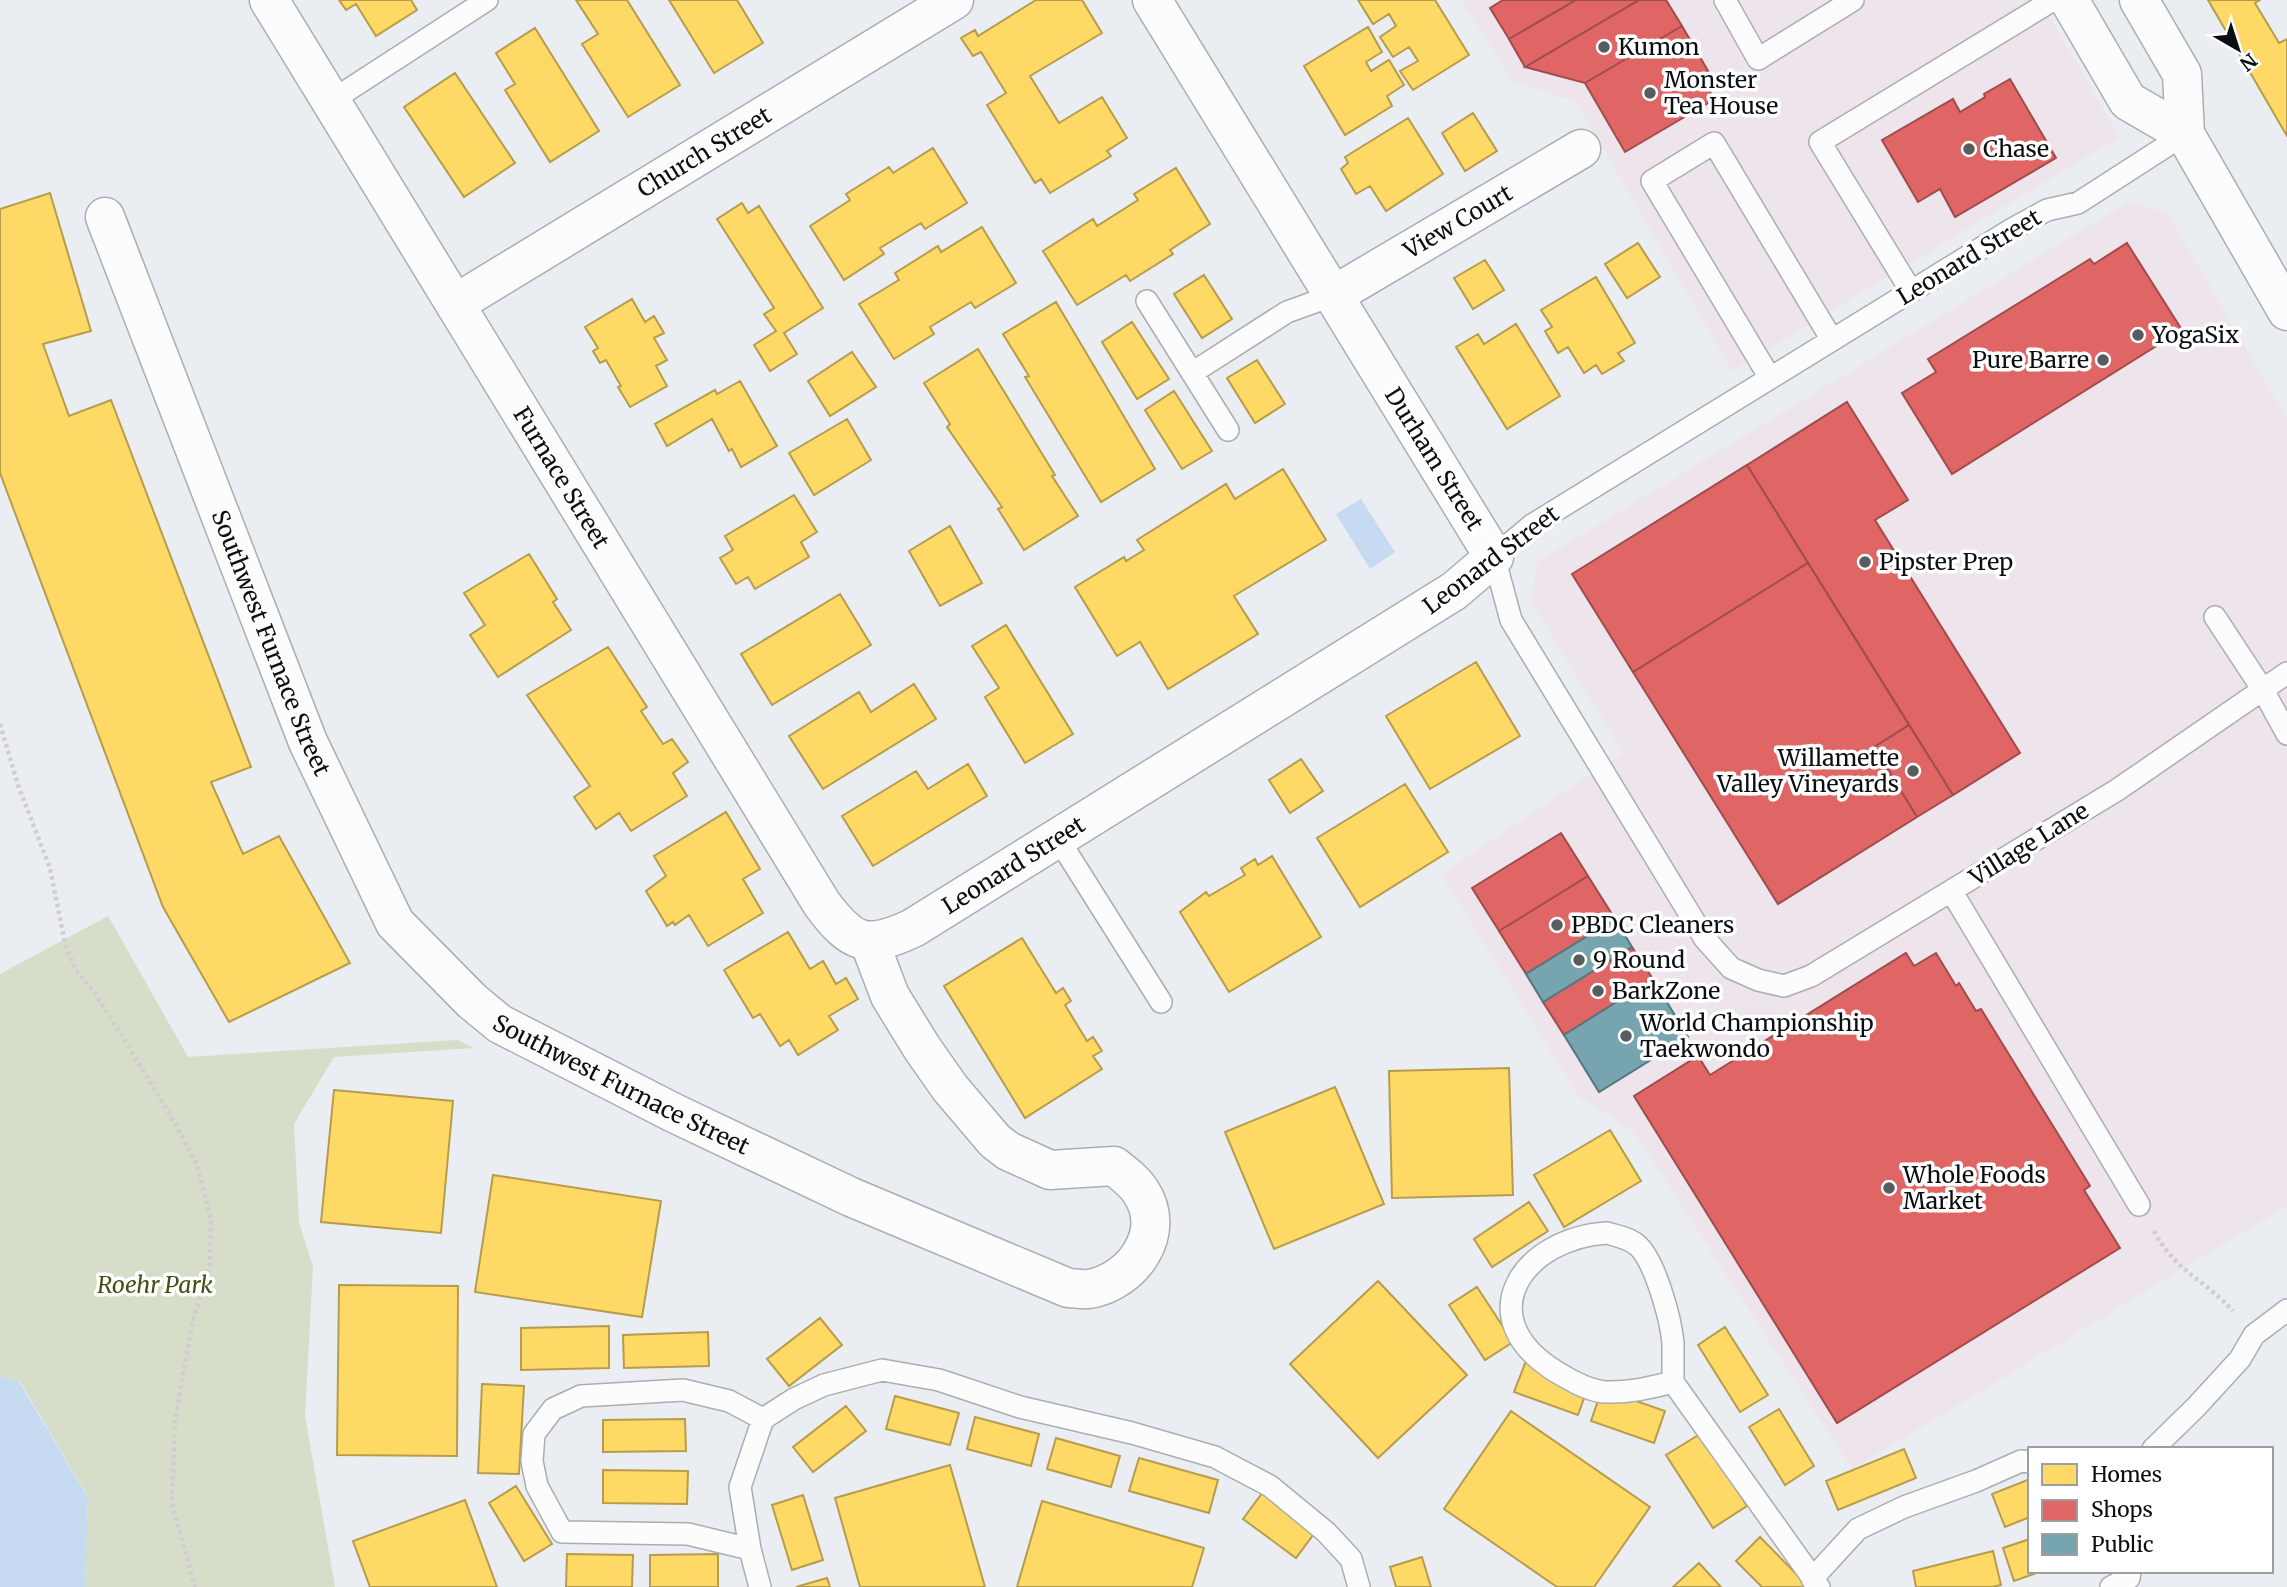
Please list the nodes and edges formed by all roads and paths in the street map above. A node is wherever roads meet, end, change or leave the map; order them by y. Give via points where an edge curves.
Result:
1 (269, 0) edge
2 (487, 0) edge
3 (954, 0) edge
4 (1152, 0) edge
5 (1725, 0) edge
6 (1853, 0) edge
7 (2053, 0) edge
8 (2069, 0) edge
9 (2139, 0) edge
10 (331, 101) junction
11 (2185, 134) junction
12 (1581, 149) dead end
13 (105, 218) dead end
14 (1911, 291) junction
15 (1334, 295) junction
16 (1147, 301) dead end
17 (455, 304) junction
18 (2287, 312) edge
19 (1832, 340) junction
20 (1192, 373) junction
21 (1770, 378) junction
22 (1228, 430) dead end
23 (1494, 557) junction
24 (2215, 617) dead end
25 (2287, 673) edge
26 (2263, 690) junction
27 (0, 724) edge
28 (2287, 734) edge
29 (1058, 837) junction
30 (1952, 892) junction
31 (869, 942) junction
32 (1758, 981) joint
33 (1161, 1002) dead end
34 (2139, 1205) joint
35 (2287, 1310) edge
36 (2254, 1335) junction
37 (1672, 1382) junction
38 (763, 1419) junction
39 (2155, 1447) edge
40 (2028, 1462) edge
41 (750, 1549) junction
42 (2130, 1573) edge
43 (1815, 1583) edge
44 (195, 1587) edge
45 (760, 1587) edge
46 (1359, 1587) edge
47 (2111, 1587) edge

1 - 10 street, Furnace Street
2 - 10 lane
3 - 17 street, Church Street
4 - 15 street, Durham Street
5 - 6 lane via 1758,59
7 - 14 lane via 1820,142
8 - 11 street via 2128,101
9 - 11 street via 2182,74
10 - 17 street, Furnace Street
11 - 14 lane, Leonard Street via 2078,203 2047,210
11 - 18 street
12 - 15 street, View Court
13 - 31 street, Southwest Furnace Street via 308,742 395,923 500,1024 674,1113 851,1197 1068,1288 1087,1290 1119,1277 1145,1251 1149,1209 1141,1192 1114,1166 1050,1170 995,1141 922,1048 890,996
14 - 19 lane, Leonard Street
15 - 20 lane via 1287,312
15 - 23 street, Durham Street
16 - 20 lane
17 - 31 street, Furnace Street via 822,904 842,930
19 - 21 lane, Leonard Street
19 - 21 lane via 1714,144 1652,181
20 - 22 lane
21 - 23 lane, Leonard Street via 1532,525
23 - 29 street, Leonard Street via 1454,591
23 - 32 lane, Durham Street via 1511,620 1705,939 1731,968
24 - 26 lane
25 - 26 lane, Village Lane
26 - 28 lane
26 - 30 lane, Village Lane via 2117,790
27 - 44 path via 50,868 70,957 196,1162 211,1219 210,1264 193,1320 175,1420 172,1504
29 - 31 street, Leonard Street via 913,928
29 - 33 lane
30 - 32 lane, Village Lane via 1811,976 1784,986
30 - 34 lane
34 - 36 path via 2179,1266 2222,1300
35 - 36 lane
36 - 39 lane via 2240,1359
37 - 37 lane via 1639,1391 1601,1392 1572,1382 1542,1363 1514,1327 1510,1312 1510,1297 1524,1272 1535,1259 1593,1234 1607,1233 1638,1246 1647,1256 1664,1306 1672,1341
37 - 43 lane
38 - 41 lane via 740,1487
38 - 41 lane via 729,1401 684,1390 581,1396 553,1409 534,1434 532,1461 537,1486 562,1532 688,1534
38 - 46 lane via 824,1385 882,1370 939,1380 1020,1407 1132,1433 1215,1457 1270,1486 1350,1559
40 - 43 lane via 1903,1507 1858,1529
41 - 45 lane
42 - 47 lane via 2129,1578

